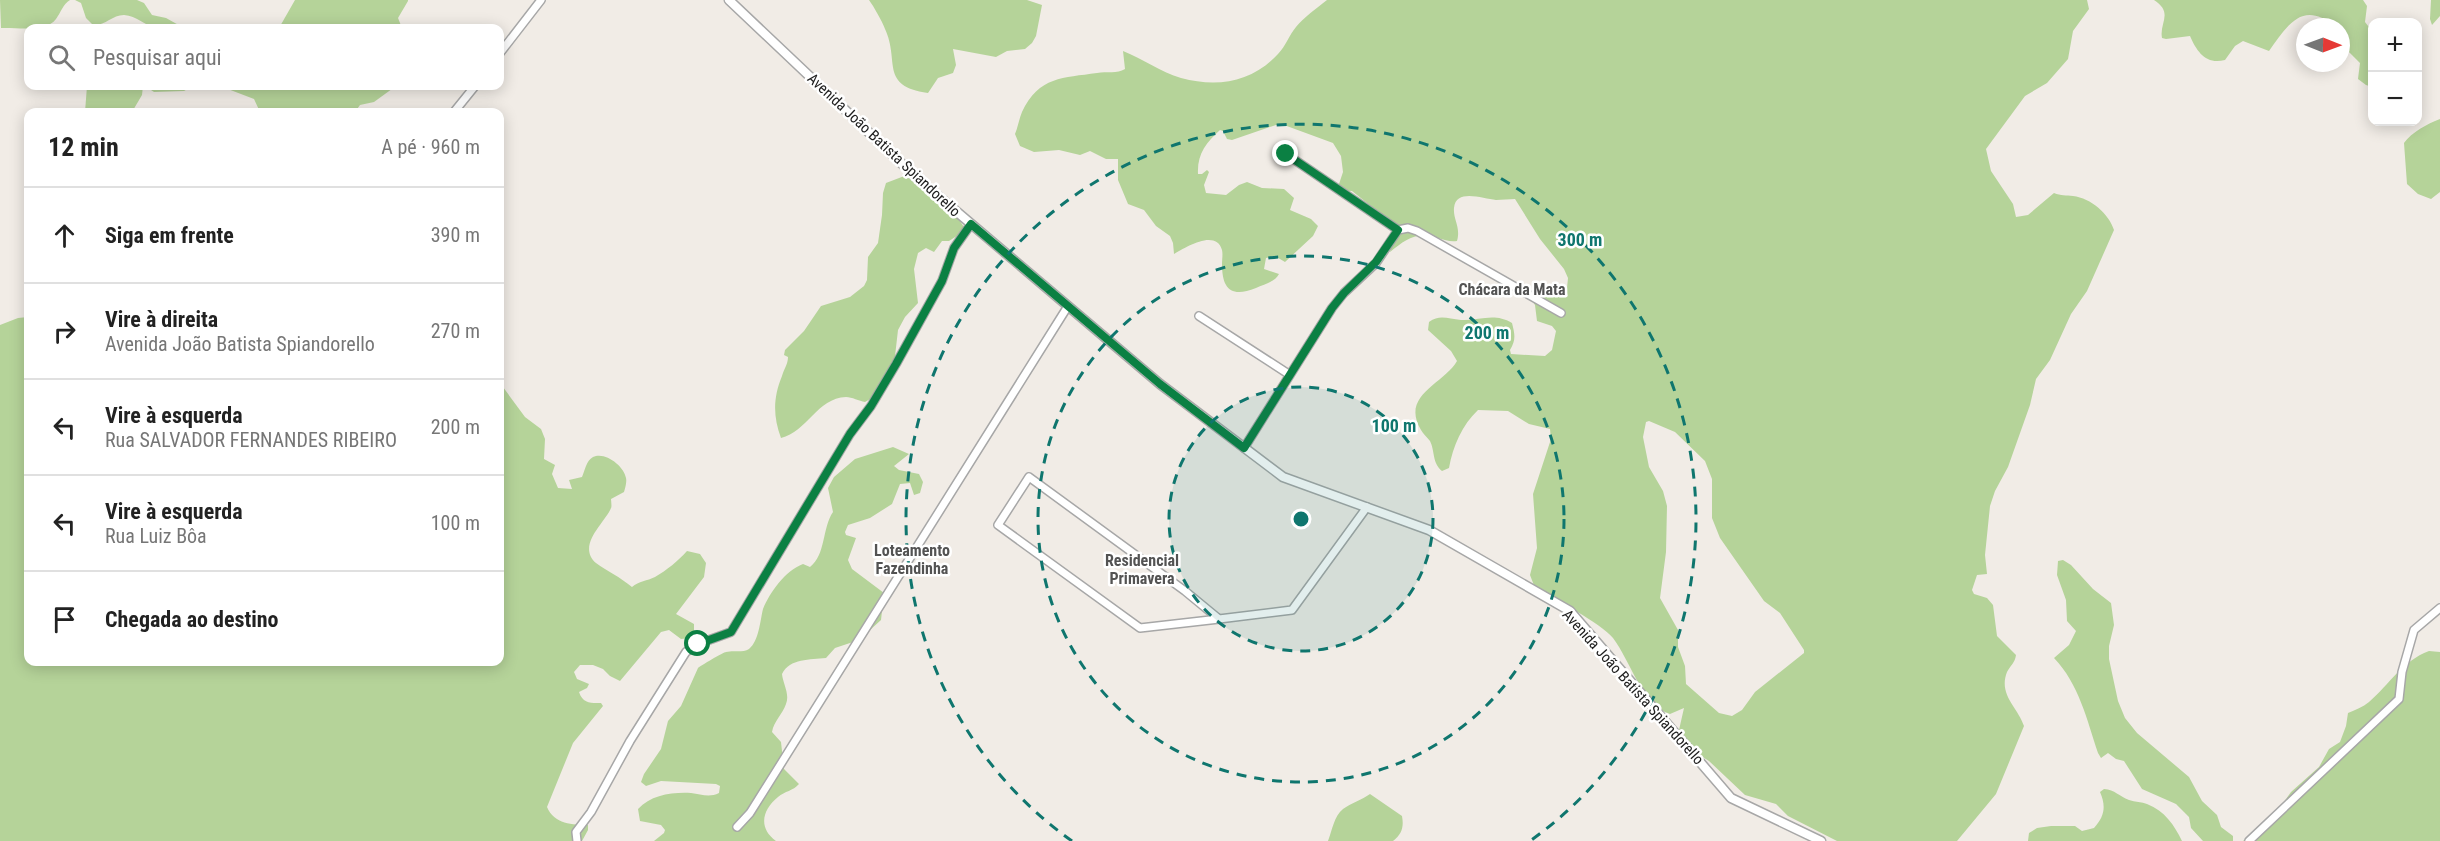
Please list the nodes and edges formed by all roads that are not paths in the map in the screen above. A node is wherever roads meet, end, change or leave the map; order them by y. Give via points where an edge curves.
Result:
1 (541, 0) edge
2 (729, 0) edge
3 (504, 48) edge
4 (472, 90) edge
5 (457, 108) edge
6 (1286, 154) dead end
7 (971, 224) junction
8 (1398, 230) junction
9 (1068, 306) junction
10 (1561, 313) dead end
11 (1199, 316) dead end
12 (1290, 375) junction
13 (1244, 448) junction
14 (1367, 507) junction
15 (2440, 608) edge
16 (1219, 619) junction
17 (737, 827) dead end
18 (577, 841) edge
19 (1821, 841) edge
20 (2249, 841) edge

1 - 3 street
2 - 7 street, Avenida João Batista Spiandorello
4 - 5 street
6 - 8 street
7 - 9 street, Avenida João Batista Spiandorello
7 - 18 street via 954,248 942,281 896,364 742,615 731,632 686,652 576,832
8 - 10 street via 1417,231
8 - 12 street via 1376,262 1344,293
9 - 13 street, Avenida João Batista Spiandorello
9 - 17 street via 750,813
11 - 12 street
12 - 13 street
13 - 14 street, Avenida João Batista Spiandorello via 1283,477
14 - 16 street via 1292,609
14 - 19 street, Avenida João Batista Spiandorello via 1429,530 1570,611 1731,798
15 - 20 street via 2414,630 2399,699
16 - 16 street via 1140,628 998,525 1029,477

